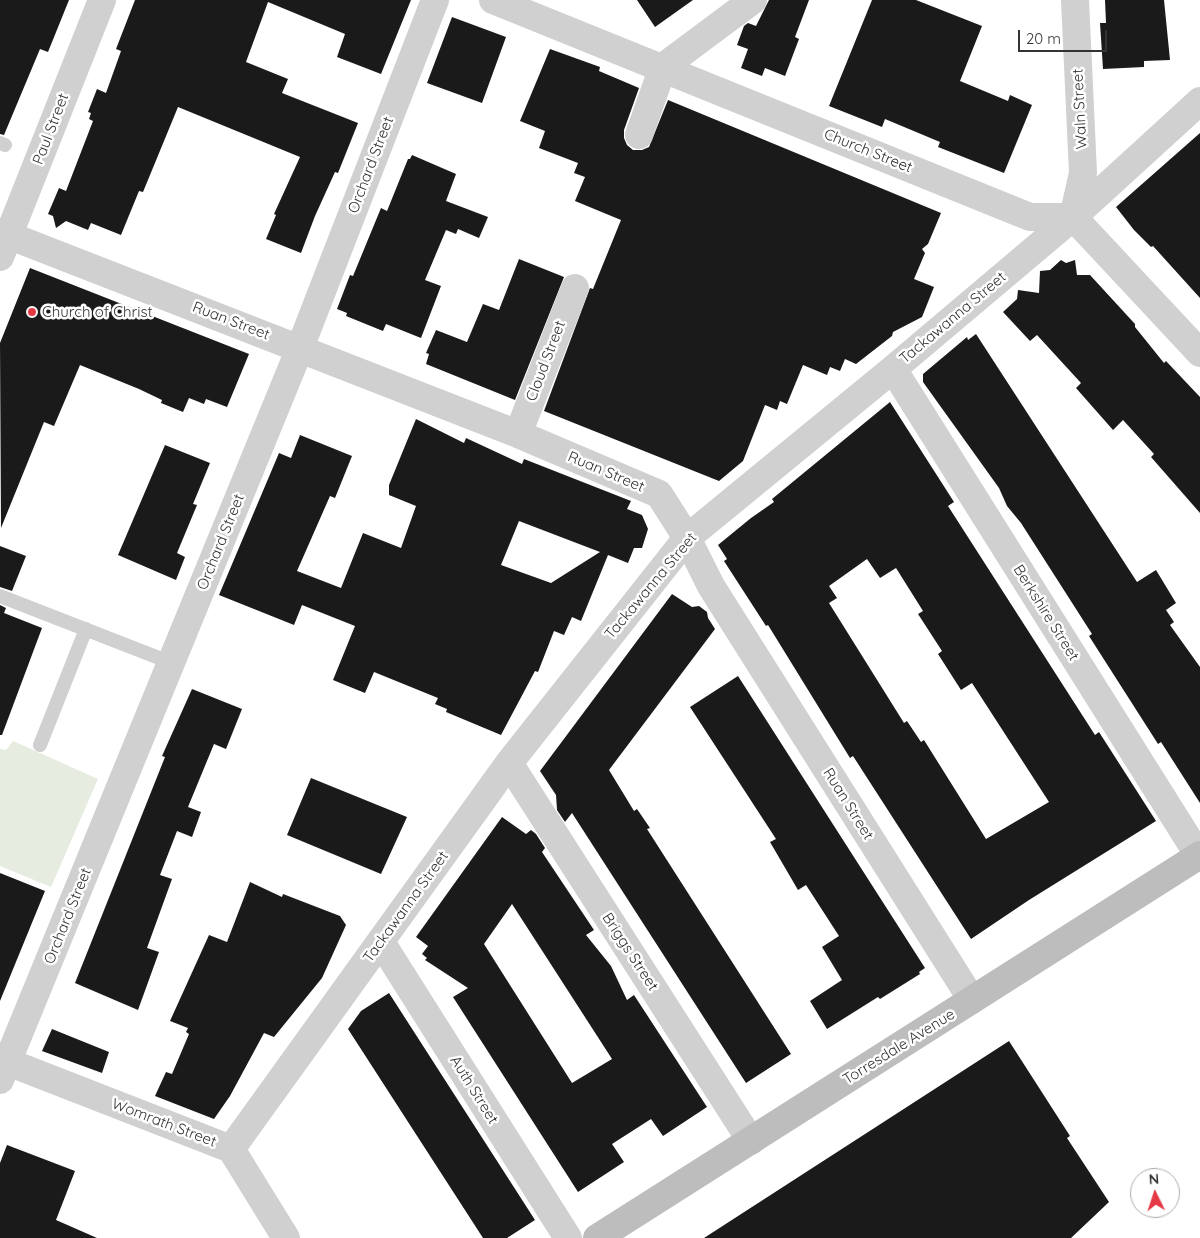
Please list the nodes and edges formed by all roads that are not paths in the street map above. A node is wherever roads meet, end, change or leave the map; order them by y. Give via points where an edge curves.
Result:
1 (102, 0) edge
2 (435, 0) edge
3 (493, 0) edge
4 (753, 0) edge
5 (1075, 0) edge
6 (662, 67) junction
7 (1200, 101) edge
8 (639, 134) dead end
9 (1073, 217) junction
10 (3, 241) edge
11 (575, 288) dead end
12 (300, 348) junction
13 (1200, 353) edge
14 (893, 369) junction
15 (518, 434) junction
16 (687, 538) junction
17 (0, 596) edge
18 (86, 629) junction
19 (172, 663) junction
20 (40, 745) dead end
21 (509, 763) junction
22 (1200, 856) edge
23 (381, 942) junction
24 (972, 1000) junction
25 (3, 1067) edge
26 (751, 1141) junction
27 (231, 1149) junction
28 (286, 1238) edge
29 (568, 1238) edge
30 (597, 1238) edge

1 - 10 street, Paul Street
2 - 12 street, Orchard Street
3 - 6 street, Church Street
4 - 6 street
5 - 9 street, Waln Street via 1083,173
6 - 8 street
6 - 9 street, Church Street via 1030,217
7 - 9 street, Tackawanna Street
9 - 13 street
9 - 14 street, Tackawanna Street
10 - 12 street, Ruan Street
11 - 15 street, Cloud Street
12 - 15 street, Ruan Street
12 - 19 street, Orchard Street
14 - 16 street, Tackawanna Street
14 - 22 street, Berkshire Street
15 - 16 street, Ruan Street via 659,494
16 - 21 street, Tackawanna Street
16 - 24 street, Ruan Street via 711,586
17 - 18 lane
18 - 19 lane
18 - 20 lane
19 - 25 street, Orchard Street
21 - 23 street, Tackawanna Street
21 - 26 street, Briggs Street
22 - 24 main road, Torresdale Avenue
23 - 27 street, Tackawanna Street
23 - 29 street, Auth Street
24 - 26 main road, Torresdale Avenue
25 - 27 street, Womrath Street
26 - 30 main road, Torresdale Avenue
27 - 28 street, Womrath Street

